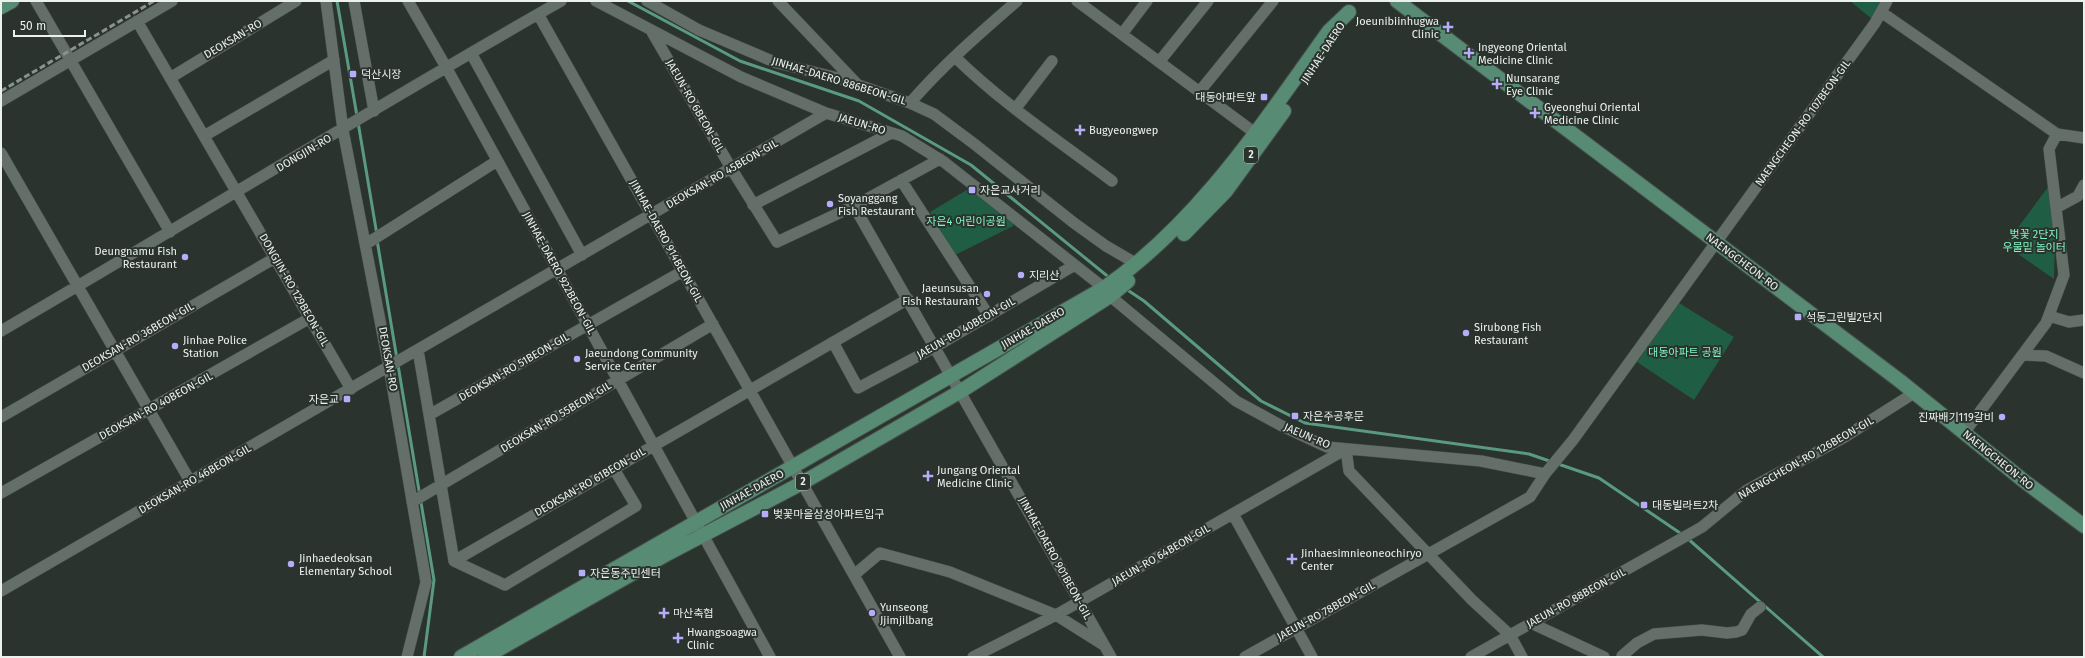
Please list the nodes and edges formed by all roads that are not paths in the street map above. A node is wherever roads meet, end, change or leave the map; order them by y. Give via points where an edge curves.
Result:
1 (12, 1) edge
2 (36, 1) edge
3 (172, 1) edge
4 (296, 1) edge
5 (326, 1) edge
6 (354, 1) edge
7 (408, 1) edge
8 (561, 1) edge
9 (596, 1) edge
10 (647, 1) edge
11 (778, 1) edge
12 (1017, 1) edge
13 (1147, 1) edge
14 (1208, 1) edge
15 (1273, 1) edge
16 (1397, 1) edge
17 (1887, 1) edge
18 (1082, 3) edge
19 (1353, 6) edge
20 (1, 7) edge
21 (1881, 12) junction
22 (538, 14) junction
23 (137, 21) junction
24 (652, 31) junction
25 (1122, 34) junction
26 (471, 53) junction
27 (955, 57) junction
28 (334, 60) junction
29 (72, 61) junction
30 (1052, 61) dead end
31 (1159, 62) junction
32 (441, 70) junction
33 (170, 78) junction
34 (859, 86) junction
35 (1200, 91) junction
36 (1, 101) edge
37 (910, 103) junction
38 (1016, 108) junction
39 (374, 111) junction
40 (826, 113) junction
41 (343, 130) junction
42 (891, 133) junction
43 (1256, 133) junction
44 (2057, 134) junction
45 (204, 136) junction
46 (2084, 138) edge
47 (1, 154) edge
48 (940, 159) junction
49 (497, 161) junction
50 (731, 168) junction
51 (901, 180) junction
52 (1112, 181) dead end
53 (2084, 185) edge
54 (237, 192) junction
55 (753, 205) junction
56 (854, 206) junction
57 (2056, 208) junction
58 (651, 215) junction
59 (170, 232) junction
60 (1716, 242) junction
61 (366, 244) junction
62 (582, 255) junction
63 (275, 258) junction
64 (1137, 264) junction
65 (1073, 266) junction
66 (557, 270) junction
67 (683, 271) junction
68 (1127, 276) junction
69 (78, 286) junction
70 (1108, 291) junction
71 (908, 298) junction
72 (989, 316) junction
73 (2048, 316) junction
74 (310, 318) junction
75 (2084, 320) edge
76 (713, 324) junction
77 (587, 326) junction
78 (1, 331) edge
79 (833, 342) junction
80 (936, 347) junction
81 (115, 350) junction
82 (418, 350) junction
83 (2023, 355) junction
84 (389, 367) junction
85 (2081, 372) edge
86 (951, 375) junction
87 (617, 381) junction
88 (352, 388) junction
89 (750, 390) junction
90 (960, 391) junction
91 (1914, 393) junction
92 (149, 410) junction
93 (429, 415) junction
94 (1, 417) edge
95 (1964, 433) junction
96 (653, 446) junction
97 (1346, 448) junction
98 (1563, 452) joint
99 (794, 467) junction
100 (614, 469) junction
101 (1545, 474) junction
102 (190, 481) junction
103 (802, 482) junction
104 (441, 485) junction
105 (1, 493) edge
106 (412, 502) junction
107 (1233, 514) junction
108 (695, 522) junction
109 (2084, 526) edge
110 (702, 536) junction
111 (1680, 540) joint
112 (1429, 554) junction
113 (454, 561) junction
114 (854, 575) junction
115 (1, 591) edge
116 (1080, 602) junction
117 (1760, 607) dead end
118 (1056, 615) junction
119 (1530, 624) junction
120 (1296, 628) junction
121 (1510, 635) junction
122 (1104, 646) junction
123 (407, 657) edge
124 (461, 657) edge
125 (485, 657) edge
126 (770, 657) edge
127 (900, 657) edge
128 (973, 657) edge
129 (1111, 657) edge
130 (1245, 657) edge
131 (1312, 657) edge
132 (1472, 657) edge
133 (1522, 657) edge
134 (1604, 657) edge
135 (1619, 657) edge

1 - 20 main road
2 - 29 street
3 - 23 street
4 - 33 street, DEOKSAN-RO
5 - 28 street, DEOKSAN-RO
6 - 39 street
7 - 32 street, JINHAE-DAERO 922BEON-GIL
8 - 22 street, DONGJIN-RO
9 - 24 street, JAEUN-RO
10 - 34 street, JINHAE-DAERO 886BEON-GIL via 699,30 777,63 838,78
11 - 34 street
12 - 27 street
13 - 25 street
14 - 31 street
15 - 35 street
16 - 60 main road, NAENGCHEON-RO
17 - 21 street, NAENGCHEON-RO 107BEON-GIL
18 - 25 street
19 - 43 main road, JINHAE-DAERO / 2 via 1329,31
19 - 68 main road, JINHAE-DAERO / 2 via 1338,34 1226,190 1187,231
21 - 44 street
21 - 60 street, NAENGCHEON-RO 107BEON-GIL
22 - 26 street, DONGJIN-RO
22 - 58 street, JINHAE-DAERO 914BEON-GIL
23 - 29 street
23 - 33 street, DONGJIN-RO 129BEON-GIL
24 - 40 street, JAEUN-RO via 741,77
24 - 50 street, JAEUN-RO 6BEON-GIL
25 - 31 street
26 - 32 street, DONGJIN-RO
26 - 62 street
27 - 37 street
27 - 38 street
28 - 41 street, DEOKSAN-RO
28 - 45 street
29 - 36 street
29 - 59 street
30 - 38 street
31 - 35 street
32 - 39 street, DONGJIN-RO
32 - 49 street, JINHAE-DAERO 922BEON-GIL
33 - 45 street, DONGJIN-RO 129BEON-GIL
34 - 37 street, JINHAE-DAERO 886BEON-GIL
35 - 43 street
37 - 64 street, JINHAE-DAERO 886BEON-GIL via 934,114 1074,223
38 - 52 street
39 - 41 street, DONGJIN-RO
40 - 42 street, JAEUN-RO
40 - 50 street, DEOKSAN-RO 45BEON-GIL
41 - 54 street, DONGJIN-RO
41 - 61 street, DEOKSAN-RO
42 - 48 street, JAEUN-RO via 902,136
42 - 55 street
43 - 64 main road, JINHAE-DAERO / 2 via 1217,184 1181,224
44 - 46 street
44 - 57 street via 2049,149
45 - 54 street, DONGJIN-RO 129BEON-GIL
47 - 69 street
48 - 51 street
48 - 65 street, JAEUN-RO
49 - 61 street
49 - 66 street, JINHAE-DAERO 922BEON-GIL
50 - 55 street, JAEUN-RO 6BEON-GIL
50 - 58 street, DEOKSAN-RO 45BEON-GIL
51 - 56 street
51 - 72 street
53 - 57 street via 2078,196
54 - 59 street, DONGJIN-RO
54 - 63 street, DONGJIN-RO 129BEON-GIL
55 - 56 street, JAEUN-RO 6BEON-GIL via 777,242
56 - 71 street, JINHAE-DAERO 901BEON-GIL
57 - 73 street via 2064,275
58 - 62 street, DEOKSAN-RO 45BEON-GIL
58 - 67 street, JINHAE-DAERO 914BEON-GIL
59 - 69 street, DONGJIN-RO
60 - 91 main road, NAENGCHEON-RO
60 - 98 street, NAENGCHEON-RO 107BEON-GIL
61 - 84 street, DEOKSAN-RO
62 - 66 street, DEOKSAN-RO 45BEON-GIL
63 - 74 street, DONGJIN-RO 129BEON-GIL
63 - 81 street, DEOKSAN-RO 36BEON-GIL
64 - 68 main road, JINHAE-DAERO / 2
65 - 70 street, JAEUN-RO
65 - 72 street, JAEUN-RO 40BEON-GIL
66 - 77 street, JINHAE-DAERO 922BEON-GIL
66 - 82 street, DEOKSAN-RO 45BEON-GIL
67 - 76 street, JINHAE-DAERO 914BEON-GIL
67 - 77 street, DEOKSAN-RO 51BEON-GIL
68 - 70 main road, 2
69 - 78 street, DONGJIN-RO
69 - 81 street
70 - 86 main road, JINHAE-DAERO / 2
70 - 90 main road, JINHAE-DAERO / 2
70 - 97 street, JAEUN-RO via 1236,401 1327,447
71 - 79 street, DEOKSAN-RO 61BEON-GIL
71 - 80 street, JINHAE-DAERO 901BEON-GIL
72 - 80 street, JAEUN-RO 40BEON-GIL
73 - 75 street via 2070,322
73 - 83 street via 2046,323
74 - 88 street, DONGJIN-RO 129BEON-GIL
74 - 92 street, DEOKSAN-RO 40BEON-GIL
76 - 87 street, DEOKSAN-RO 55BEON-GIL
76 - 89 street, JINHAE-DAERO 914BEON-GIL
77 - 87 street, JINHAE-DAERO 922BEON-GIL
77 - 93 street, DEOKSAN-RO 51BEON-GIL
79 - 80 street, JAEUN-RO 40BEON-GIL via 858,388
79 - 89 street, DEOKSAN-RO 61BEON-GIL
80 - 86 street, JINHAE-DAERO 901BEON-GIL
81 - 92 street
81 - 94 street, DEOKSAN-RO 36BEON-GIL
82 - 84 street, DEOKSAN-RO 45BEON-GIL
82 - 93 street
83 - 85 street via 2046,356
83 - 95 street
84 - 88 street, DEOKSAN-RO 46BEON-GIL
84 - 106 street, DEOKSAN-RO
86 - 90 street, JINHAE-DAERO 901BEON-GIL
86 - 99 main road, JINHAE-DAERO / 2
87 - 96 street, JINHAE-DAERO 922BEON-GIL
87 - 104 street, DEOKSAN-RO 55BEON-GIL
88 - 102 street, DEOKSAN-RO 46BEON-GIL
89 - 96 street, DEOKSAN-RO 61BEON-GIL
89 - 99 street, JINHAE-DAERO 914BEON-GIL
90 - 103 main road, JINHAE-DAERO / 2
90 - 116 street, JINHAE-DAERO 901BEON-GIL
91 - 95 main road, NAENGCHEON-RO
91 - 111 street, NAENGCHEON-RO 126BEON-GIL via 1843,438 1747,490 1702,527
92 - 102 street
92 - 105 street, DEOKSAN-RO 40BEON-GIL
93 - 104 street
95 - 109 main road, NAENGCHEON-RO
96 - 100 street, DEOKSAN-RO 61BEON-GIL
96 - 108 street, JINHAE-DAERO 922BEON-GIL
97 - 101 street, JAEUN-RO via 1482,461
97 - 107 street, JAEUN-RO 64BEON-GIL
97 - 112 street via 1349,471
98 - 101 street, JAEUN-RO 78BEON-GIL
99 - 103 street, JINHAE-DAERO 914BEON-GIL
99 - 108 main road, JINHAE-DAERO / 2
100 - 113 street, DEOKSAN-RO 61BEON-GIL
100 - 113 street via 636,506 505,585
101 - 112 street, JAEUN-RO 78BEON-GIL via 1530,497
102 - 115 street, DEOKSAN-RO 46BEON-GIL
103 - 110 main road, JINHAE-DAERO / 2
103 - 114 street, JINHAE-DAERO 914BEON-GIL
104 - 106 street, DEOKSAN-RO 55BEON-GIL
104 - 113 street
106 - 123 street, DEOKSAN-RO via 426,582
107 - 116 street, JAEUN-RO 64BEON-GIL
107 - 120 street
108 - 110 street, JINHAE-DAERO 922BEON-GIL
108 - 124 main road, JINHAE-DAERO / 2
110 - 125 main road, JINHAE-DAERO / 2
110 - 126 street, JINHAE-DAERO 922BEON-GIL
111 - 119 street, JAEUN-RO 88BEON-GIL
112 - 120 street, JAEUN-RO 78BEON-GIL
112 - 121 street via 1472,600
114 - 118 street via 880,553 950,572
114 - 127 street, JINHAE-DAERO 914BEON-GIL
116 - 118 street, JAEUN-RO 64BEON-GIL
116 - 122 street, JINHAE-DAERO 901BEON-GIL
117 - 135 street via 1751,614 1742,630 1654,634
118 - 122 street
118 - 128 street, JAEUN-RO 64BEON-GIL
119 - 121 street, JAEUN-RO 88BEON-GIL
119 - 134 street
120 - 130 street, JAEUN-RO 78BEON-GIL
120 - 131 street
121 - 132 street, JAEUN-RO 88BEON-GIL
121 - 133 street
122 - 129 street, JINHAE-DAERO 901BEON-GIL

